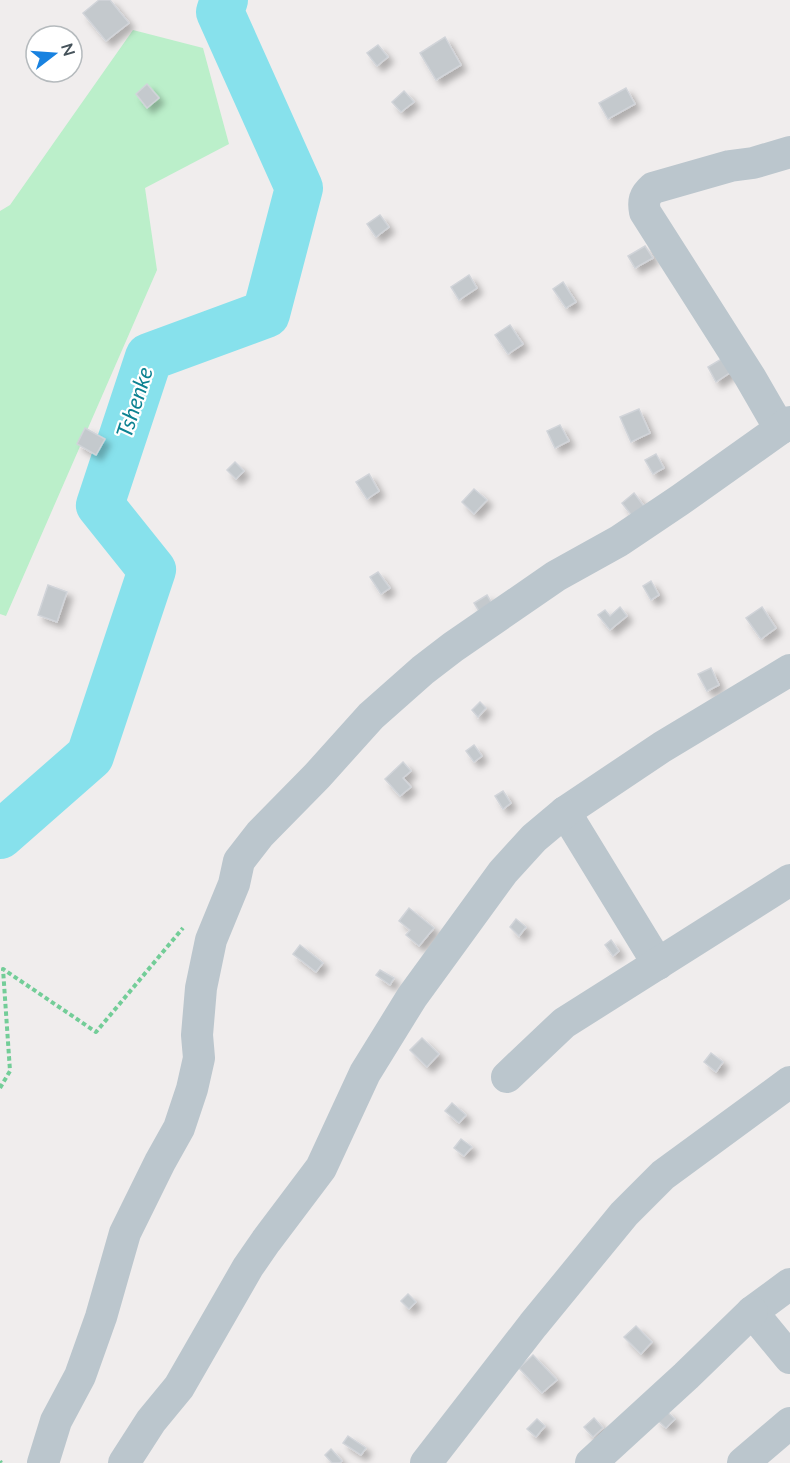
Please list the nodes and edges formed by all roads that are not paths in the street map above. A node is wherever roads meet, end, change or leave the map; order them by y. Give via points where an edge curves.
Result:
1 (790, 152) edge
2 (785, 426) edge
3 (790, 670) edge
4 (565, 812) junction
5 (790, 880) edge
6 (658, 964) junction
7 (507, 1077) dead end
8 (790, 1082) edge
9 (790, 1284) edge
10 (752, 1312) junction
11 (790, 1358) edge
12 (790, 1423) edge
13 (43, 1463) edge
14 (124, 1463) edge
15 (426, 1463) edge
16 (591, 1463) edge
17 (742, 1463) edge

1 - 2 street via 652,188 644,202 645,212
2 - 13 street via 619,541 556,576 423,670 371,716 239,861 211,940 201,988 199,1058 192,1089 179,1128 125,1233 80,1376 56,1420
3 - 4 street via 662,747
4 - 6 street
4 - 14 street via 503,872 412,997 364,1073 321,1168 248,1267 179,1387
5 - 6 street
6 - 7 street via 564,1023
8 - 15 street via 663,1175 624,1214
9 - 10 street
10 - 11 street
10 - 16 street
12 - 17 street

